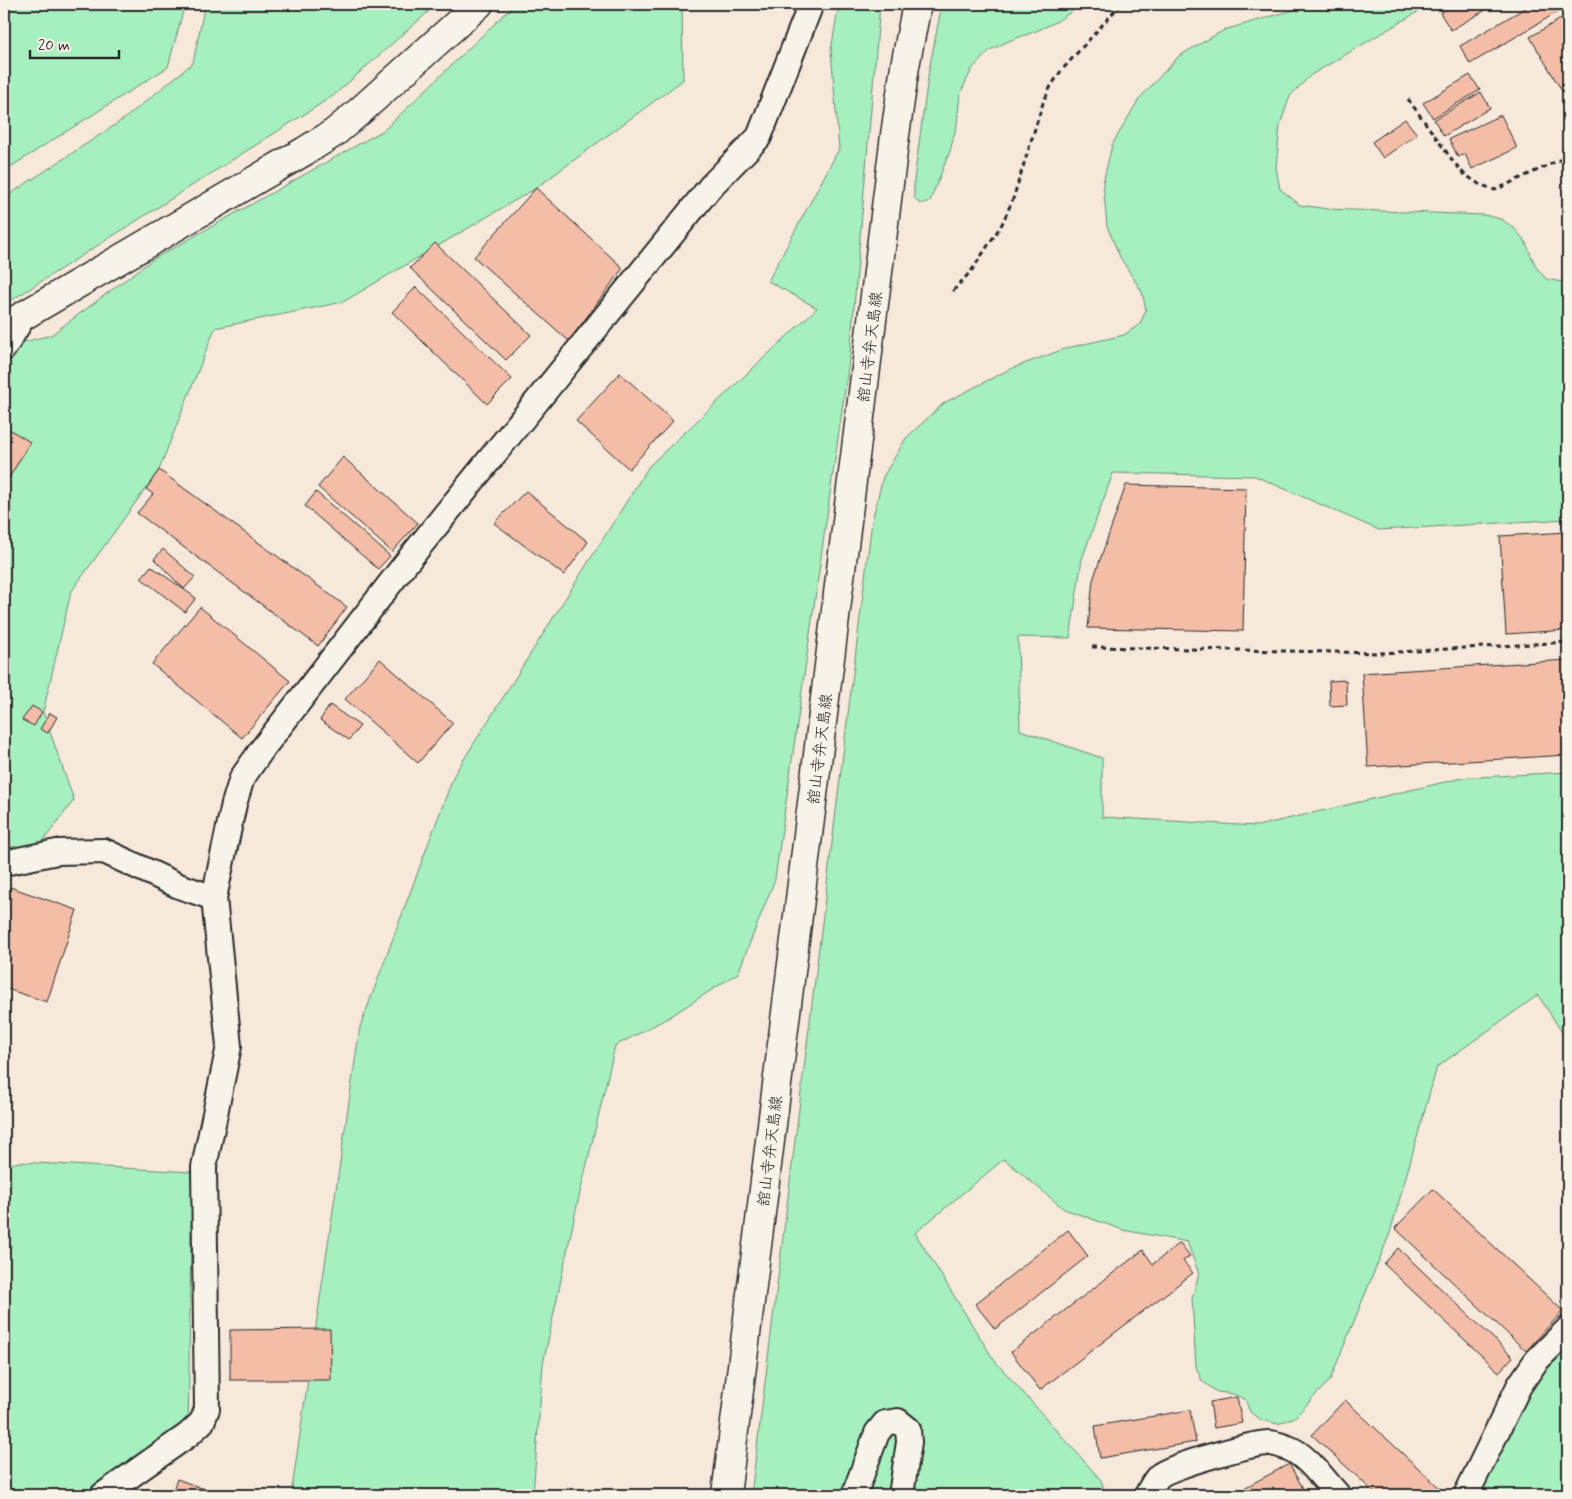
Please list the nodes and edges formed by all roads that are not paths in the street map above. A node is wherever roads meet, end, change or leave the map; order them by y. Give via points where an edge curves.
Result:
1 (479, 4) edge
2 (811, 4) edge
3 (917, 4) edge
4 (15, 320) edge
5 (4, 348) edge
6 (4, 863) edge
7 (214, 898) junction
8 (1568, 1329) edge
9 (103, 1495) edge
10 (726, 1495) edge
11 (854, 1495) edge
12 (901, 1495) edge
13 (1147, 1495) edge
14 (1338, 1495) edge
15 (1466, 1495) edge

1 - 4 main road via 334,133
2 - 7 street via 759,136 711,186 406,563 242,778
3 - 10 main road, 舘山寺弁天島線 via 895,135
4 - 5 street
6 - 7 street via 57,852 104,851 179,886
7 - 9 street via 229,1046 204,1167 207,1409 202,1422 188,1435
8 - 15 street via 1536,1361 1519,1386
11 - 12 street via 877,1433 885,1422 898,1421 908,1429 910,1442
13 - 14 street via 1160,1475 1173,1468 1250,1445 1271,1443 1291,1449 1307,1461

